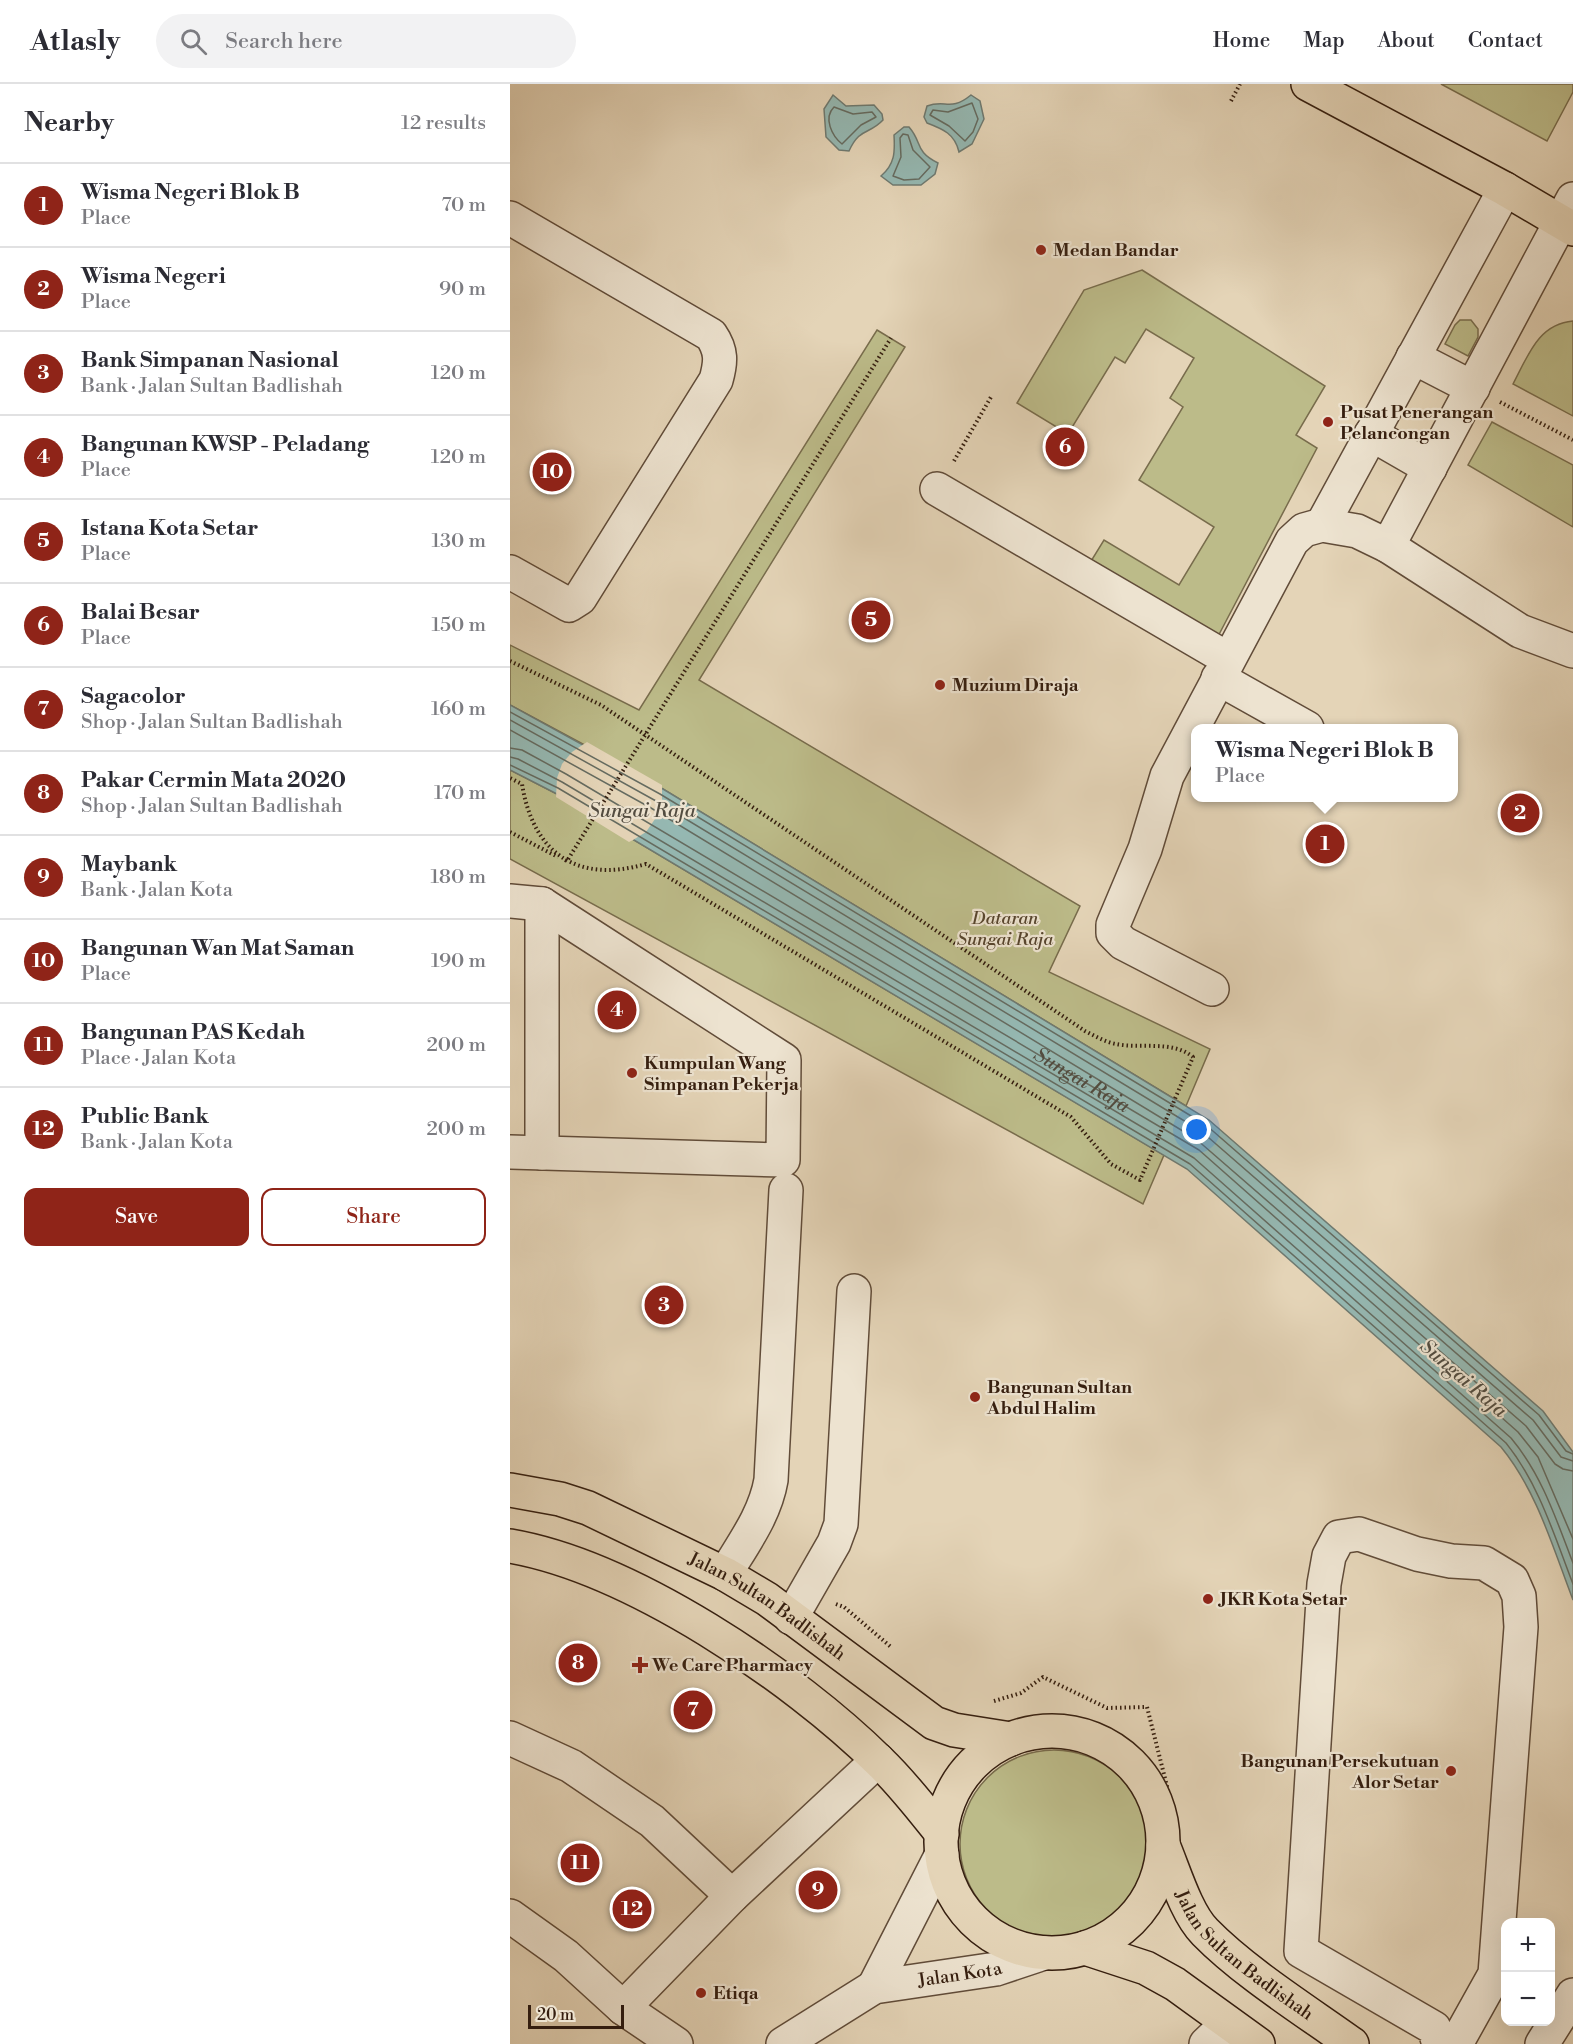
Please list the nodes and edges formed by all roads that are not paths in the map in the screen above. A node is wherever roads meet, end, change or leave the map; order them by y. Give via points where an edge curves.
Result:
1 (1308, 84) edge
2 (1505, 189) junction
3 (510, 218) edge
4 (1571, 221) edge
5 (1413, 357) junction
6 (1473, 388) junction
7 (1371, 434) junction
8 (1430, 468) junction
9 (937, 489) road end
10 (1322, 525) junction
11 (1388, 546) junction
12 (510, 572) edge
13 (1573, 651) edge
14 (1223, 668) junction
15 (1194, 724) edge
16 (1300, 724) edge
17 (1191, 730) edge
18 (510, 902) edge
19 (542, 904) junction
20 (1212, 989) dead end
21 (510, 1152) edge
22 (542, 1153) junction
23 (786, 1190) dead end
24 (854, 1291) dead end
25 (510, 1490) edge
26 (510, 1546) edge
27 (725, 1574) junction
28 (791, 1618) junction
29 (510, 1738) edge
30 (1011, 1738) junction
31 (878, 1760) junction
32 (1171, 1835) junction
33 (942, 1844) junction
34 (732, 1896) junction
35 (510, 1916) edge
36 (1084, 1948) junction
37 (1044, 1953) junction
38 (874, 1987) junction
39 (1573, 1995) edge
40 (623, 2008) junction
41 (1217, 2033) edge
42 (676, 2044) edge
43 (783, 2044) edge
44 (1258, 2044) edge
45 (1352, 2044) edge
46 (1439, 2044) edge
47 (1456, 2044) edge
48 (1542, 2044) edge

1 - 2 main road
2 - 4 main road
2 - 5 street
3 - 12 street via 711,335 720,348 720,365 716,380 580,598 569,605 560,602
4 - 6 street
5 - 6 street
5 - 7 street
6 - 8 street
7 - 8 street
7 - 10 street
8 - 11 street
9 - 14 street
10 - 11 street via 1357,531
10 - 14 street via 1304,530 1292,541
11 - 13 street via 1520,631
14 - 15 street
14 - 16 street
17 - 20 street via 1167,776 1113,933 1123,943
18 - 19 street
19 - 22 street
19 - 22 street via 784,1060 783,1160
21 - 22 street
23 - 27 street via 771,1480 757,1522
24 - 28 street via 841,1524 830,1552
25 - 27 main road, Jalan Sultan Badlishah via 588,1508
26 - 31 main road via 574,1563 648,1596 806,1697
27 - 28 main road, Jalan Sultan Badlishah
28 - 30 main road, Jalan Sultan Badlishah via 934,1723 954,1730
29 - 34 street via 571,1766 652,1821
30 - 32 main road via 1064,1731 1104,1743 1136,1768
30 - 33 main road via 981,1756 959,1783 947,1804
31 - 33 main road
31 - 34 street
32 - 36 main road via 1153,1890 1140,1910 1106,1940
32 - 45 main road, Jalan Sultan Badlishah via 1183,1894 1204,1931
33 - 37 main road via 953,1891 975,1922 1007,1944
33 - 38 street
34 - 40 street
35 - 40 street via 566,1956
36 - 37 main road
36 - 41 main road via 1146,1968 1175,1984
37 - 38 street, Jalan Kota via 996,1969
38 - 43 street, Jalan Kota
39 - 48 street
40 - 42 street
41 - 44 main road
46 - 47 street via 1434,2028 1301,1951 1324,1584 1329,1556 1339,1536 1359,1534 1440,1559 1484,1563 1512,1581 1519,1596 1521,1627 1495,1974

